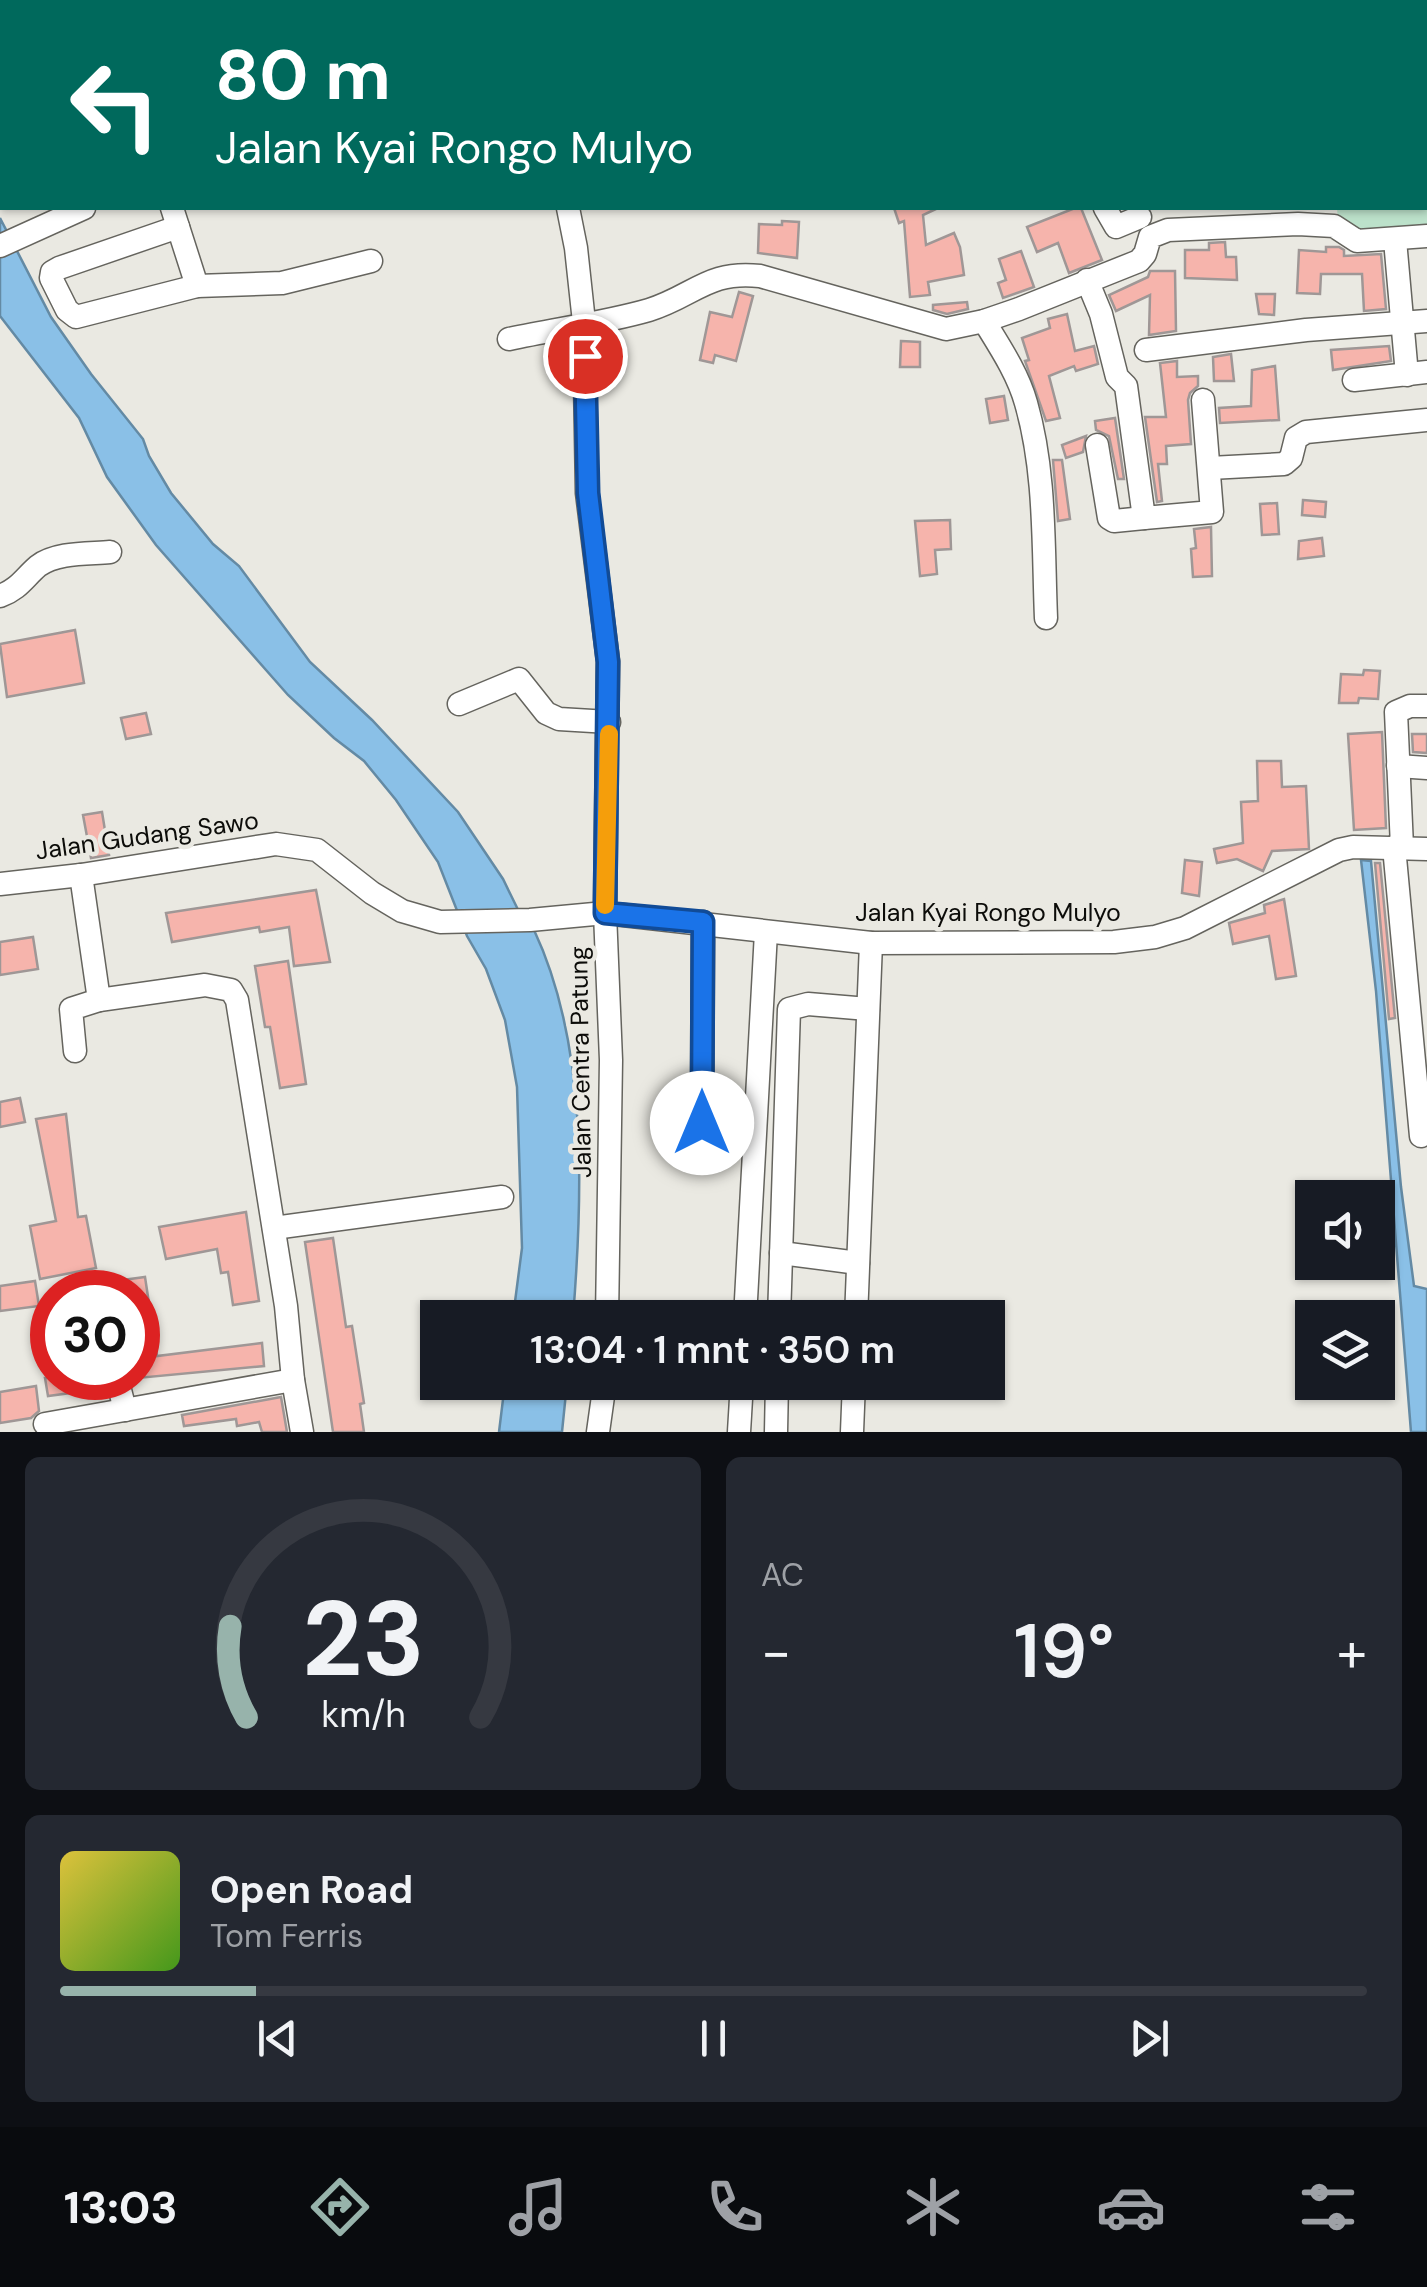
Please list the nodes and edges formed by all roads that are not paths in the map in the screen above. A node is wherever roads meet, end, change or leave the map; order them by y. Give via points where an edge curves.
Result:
1 (80, 210) edge
2 (568, 210) edge
3 (1105, 210) edge
4 (175, 217) edge
5 (1142, 221) edge
6 (1427, 236) edge
7 (1395, 240) junction
8 (8, 243) edge
9 (371, 261) dead end
10 (1087, 280) junction
11 (197, 286) junction
12 (1427, 320) edge
13 (984, 321) junction
14 (584, 322) junction
15 (1401, 324) junction
16 (509, 339) dead end
17 (1146, 350) dead end
18 (1417, 374) edge
19 (1354, 380) dead end
20 (1204, 400) dead end
21 (1427, 420) edge
22 (1097, 445) dead end
23 (1210, 468) junction
24 (1144, 518) junction
25 (110, 552) dead end
26 (0, 596) edge
27 (1046, 618) dead end
28 (459, 704) dead end
29 (1427, 706) edge
30 (609, 722) junction
31 (1398, 766) junction
32 (1427, 768) edge
33 (1398, 847) junction
34 (1427, 849) edge
35 (81, 875) junction
36 (0, 884) edge
37 (605, 913) junction
38 (530, 920) joint
39 (703, 922) junction
40 (766, 932) junction
41 (871, 943) junction
42 (99, 1000) junction
43 (868, 1009) junction
44 (76, 1051) dead end
45 (702, 1123) dead end
46 (1421, 1136) dead end
47 (502, 1198) dead end
48 (274, 1228) junction
49 (781, 1253) junction
50 (858, 1262) junction
51 (608, 1300) edge
52 (747, 1300) edge
53 (780, 1300) edge
54 (857, 1300) edge
55 (293, 1380) junction
56 (122, 1400) edge
57 (602, 1400) edge
58 (741, 1400) edge
59 (777, 1400) edge
60 (853, 1400) edge
61 (125, 1410) junction
62 (44, 1424) dead end
63 (302, 1432) edge
64 (598, 1432) edge
65 (739, 1432) edge
66 (776, 1432) edge
67 (852, 1432) edge

1 - 8 street
2 - 14 street, Jalan Centra Patung
3 - 5 street via 1116,227
4 - 11 street
4 - 11 street via 59,268 51,278 76,316
5 - 7 street via 1168,230 1334,226 1358,241
5 - 10 street via 1145,254 1139,261
6 - 7 street
7 - 15 street
9 - 11 street via 282,283
10 - 13 street
10 - 24 street via 1126,386
12 - 15 street
13 - 14 street via 929,326 736,274 654,308
13 - 27 street via 1026,401 1042,516
14 - 16 street
14 - 30 street, Jalan Centra Patung via 588,493
15 - 17 street
15 - 18 street
18 - 19 street
20 - 23 street
21 - 23 street via 1306,432 1284,464
22 - 24 street via 1108,518
23 - 24 street via 1212,512
25 - 26 street via 53,558
28 - 30 street via 519,679 546,712
29 - 31 street via 1396,712
30 - 37 street, Jalan Centra Patung
31 - 32 street
31 - 33 street
33 - 34 street, Jalan Kyai Rongo Mulyo
33 - 41 street, Jalan Kyai Rongo Mulyo via 1339,850 1155,937
33 - 46 street
35 - 36 street, Jalan Gudang Sawo
35 - 38 street, Jalan Gudang Sawo via 276,844 304,846 421,918
35 - 42 street
37 - 38 street, Jalan Kyai Rongo Mulyo
37 - 39 street, Jalan Kyai Rongo Mulyo
37 - 51 street, Jalan Centra Patung
39 - 40 street, Jalan Kyai Rongo Mulyo
39 - 45 street
40 - 41 street, Jalan Kyai Rongo Mulyo
40 - 52 street
41 - 43 street
42 - 44 street via 71,1009
42 - 48 street via 204,985 231,990 241,1011
43 - 49 street via 789,1008
43 - 50 street
47 - 48 street
48 - 55 street
49 - 50 street
49 - 53 street
50 - 54 street
55 - 61 street
55 - 63 street
56 - 61 street
57 - 64 street
58 - 65 street
59 - 66 street
60 - 67 street
61 - 62 street

